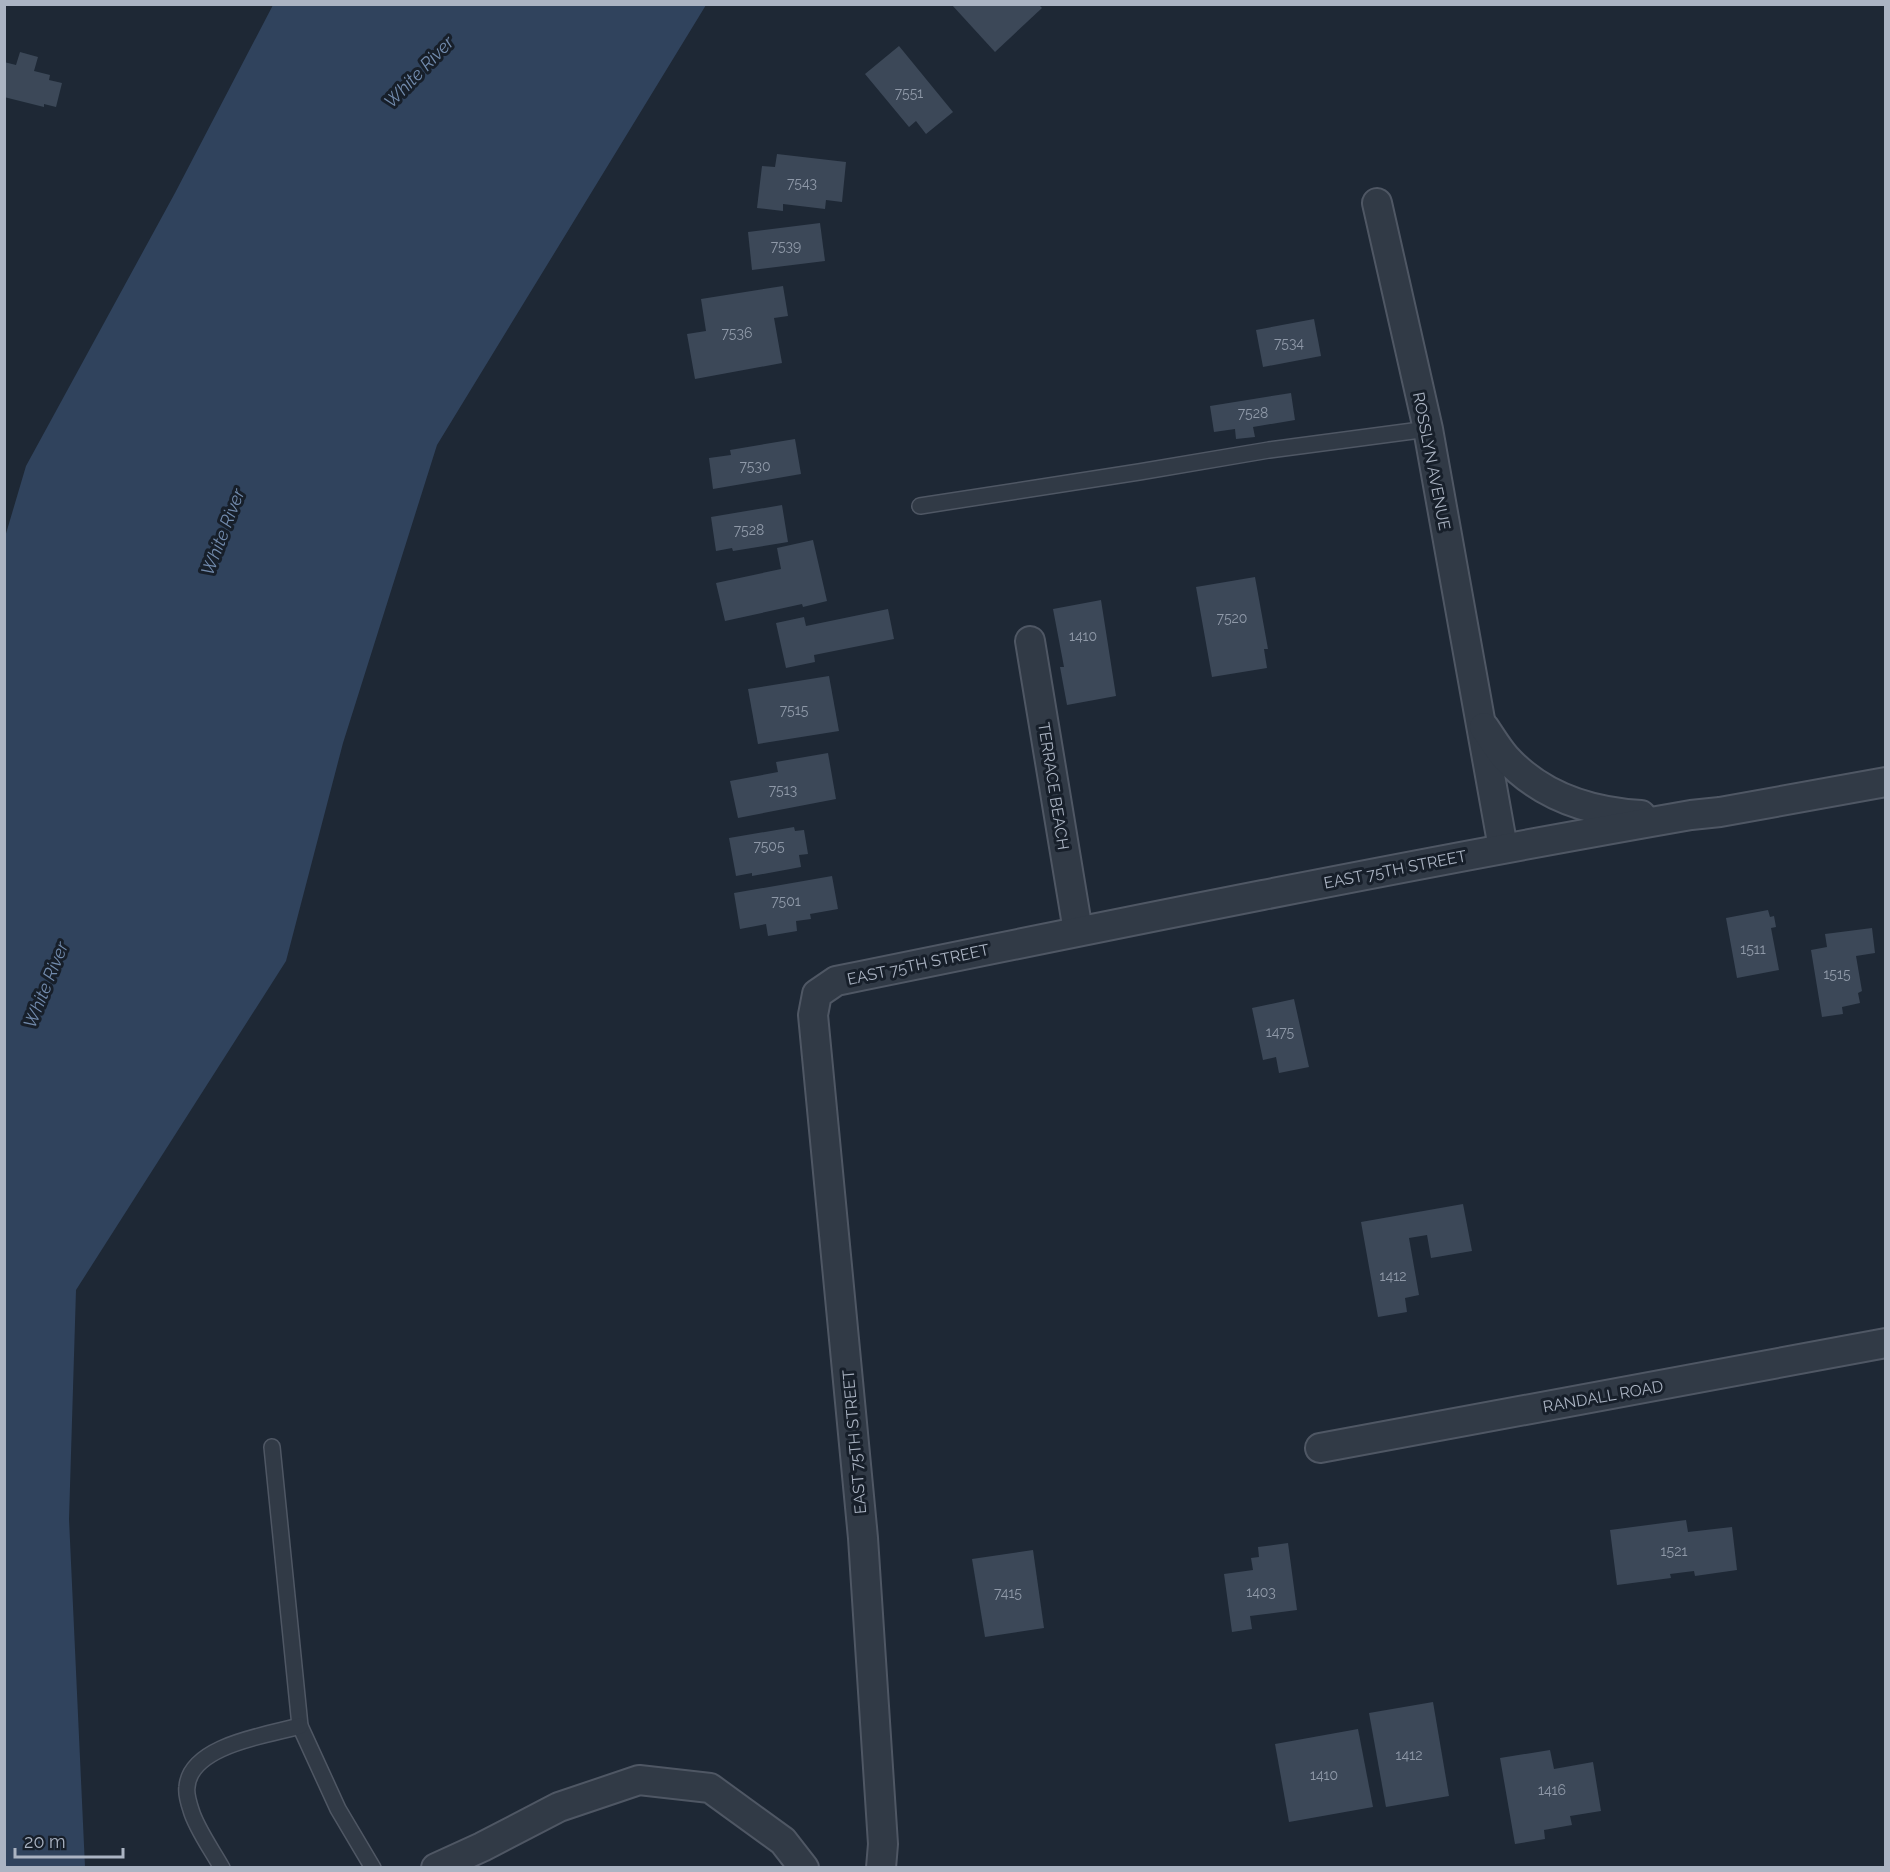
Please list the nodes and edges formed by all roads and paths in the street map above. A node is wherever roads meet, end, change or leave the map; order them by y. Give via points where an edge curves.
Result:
1 (1377, 203) dead end
2 (1428, 429) junction
3 (920, 506) dead end
4 (1030, 641) dead end
5 (1479, 720) junction
6 (1886, 782) edge
7 (1691, 815) junction
8 (1503, 848) junction
9 (1078, 931) junction
10 (1886, 1343) edge
11 (272, 1447) dead end
12 (1320, 1448) dead end
13 (300, 1726) junction
14 (222, 1868) edge
15 (373, 1868) edge
16 (436, 1868) edge
17 (804, 1868) edge
18 (881, 1868) edge

1 - 2 street, ROSSLYN AVENUE
2 - 3 lane via 1269,450
2 - 5 street, ROSSLYN AVENUE
4 - 9 street, TERRACE BEACH
5 - 7 street, ROSSLYN AVENUE via 1522,774 1547,792 1621,813
5 - 8 street, ROSSLYN AVENUE
6 - 7 street, EAST 75TH STREET
7 - 8 street, EAST 75TH STREET
8 - 9 street, EAST 75TH STREET
9 - 18 street, EAST 75TH STREET via 836,981 817,994 813,1015 864,1538 883,1844
10 - 12 street, RANDALL ROAD
11 - 13 lane
13 - 14 lane via 230,1746 208,1755 193,1768 186,1787 191,1812
13 - 15 lane via 338,1809
16 - 17 street via 559,1807 639,1780 710,1788 783,1841

